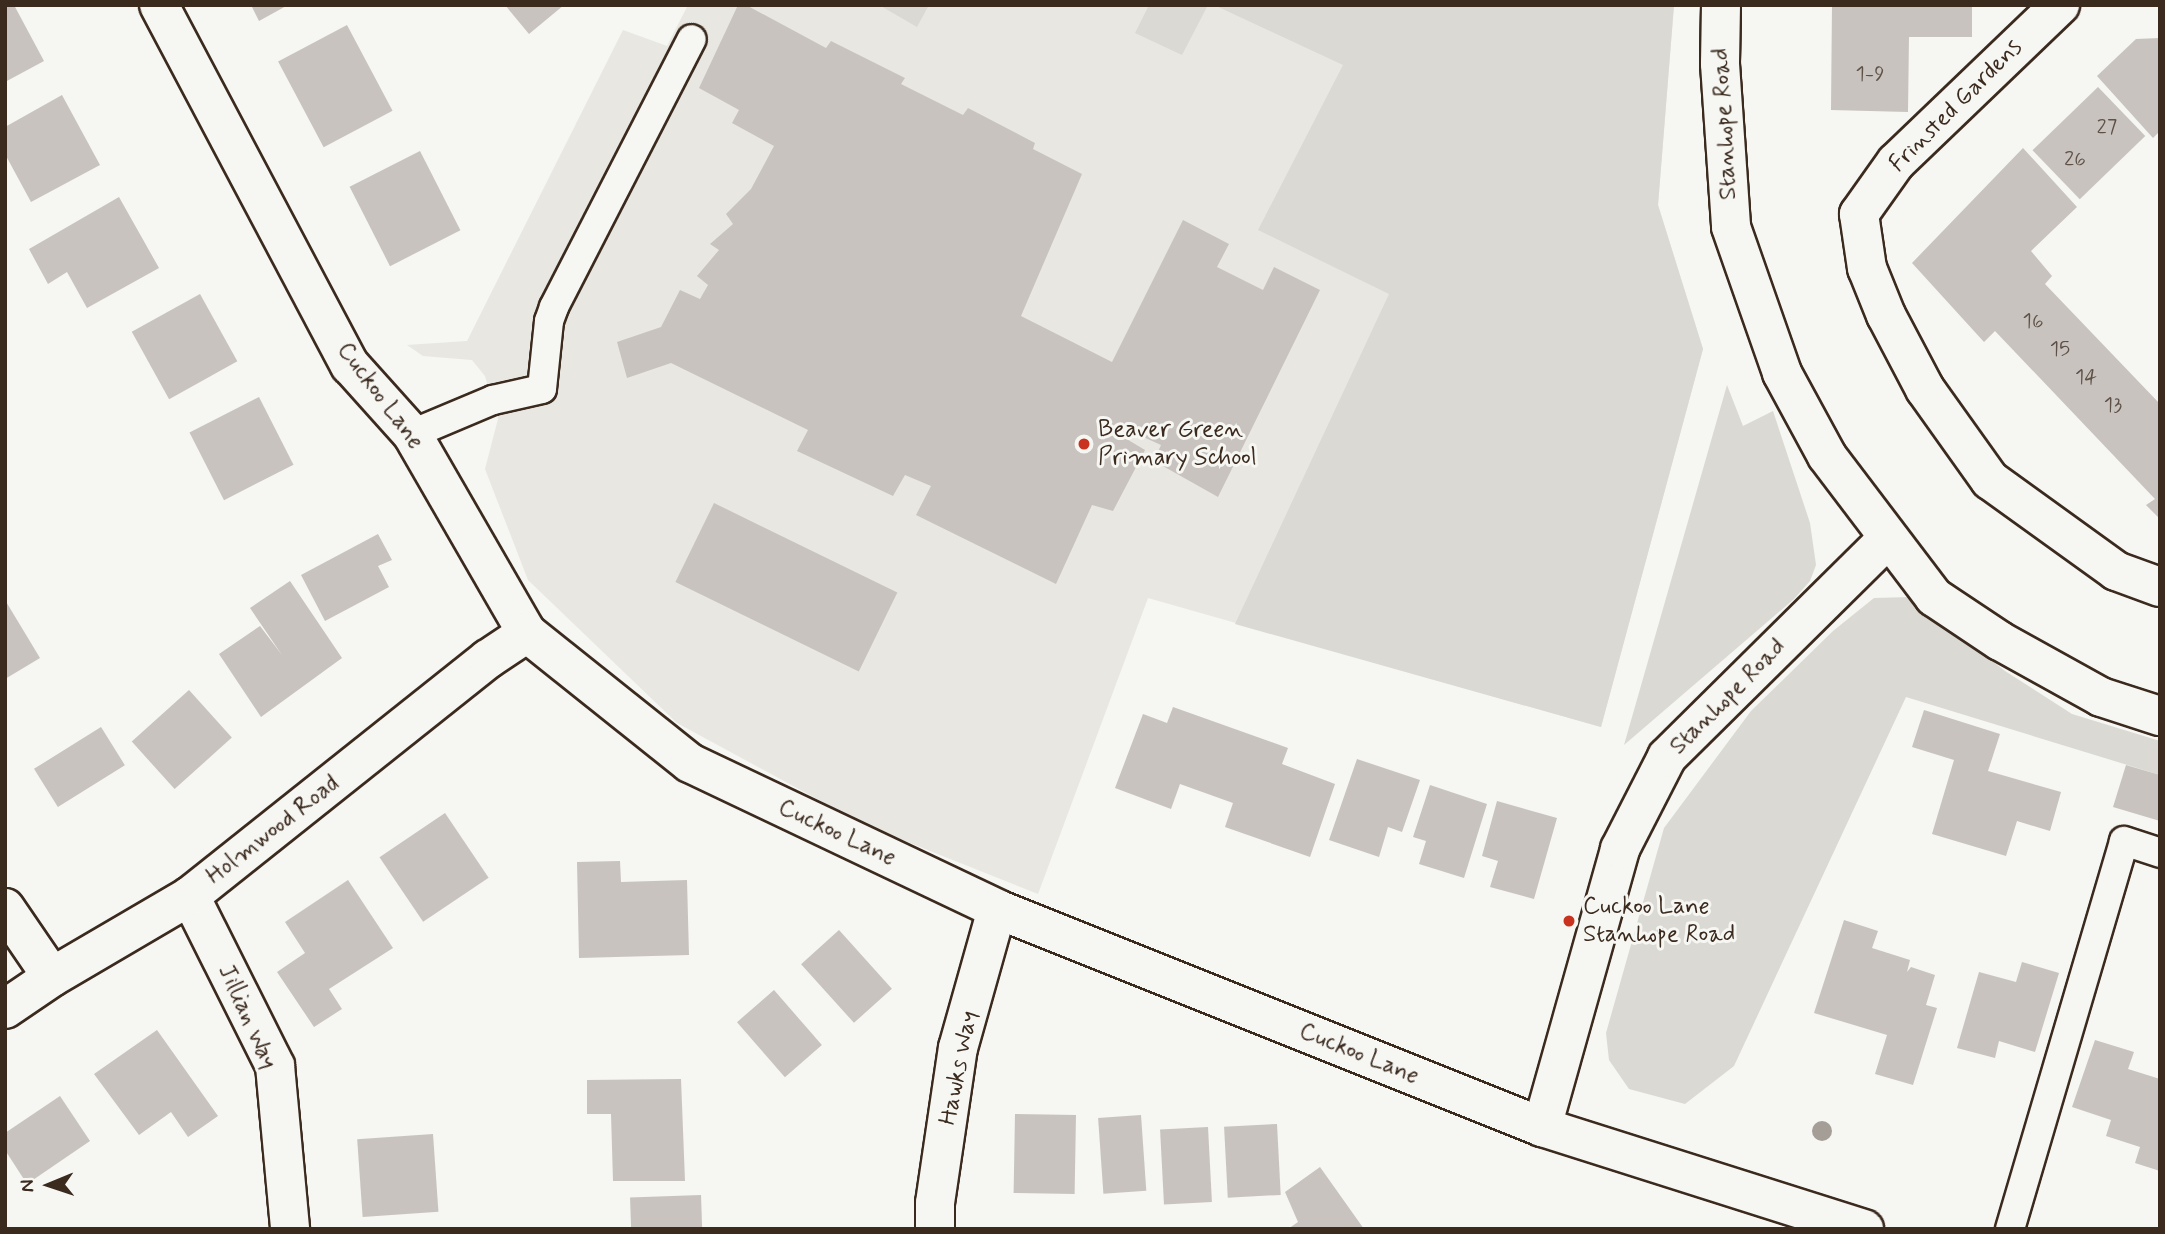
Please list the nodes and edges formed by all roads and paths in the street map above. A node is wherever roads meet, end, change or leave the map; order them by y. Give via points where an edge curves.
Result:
1 (159, 5) edge
2 (1721, 5) edge
3 (2060, 5) edge
4 (692, 39) dead end
5 (412, 433) junction
6 (1888, 538) junction
7 (2160, 587) edge
8 (527, 633) junction
9 (2160, 716) edge
10 (2160, 853) edge
11 (190, 896) junction
12 (5, 908) edge
13 (997, 909) junction
14 (52, 977) junction
15 (5, 1009) edge
16 (1542, 1127) junction
17 (290, 1229) edge
18 (935, 1229) edge
19 (1864, 1229) edge
20 (2010, 1229) edge

1 - 5 street, Cuckoo Lane via 350,365
2 - 6 street, Stanhope Road via 1720,64 1731,227 1782,373 1827,456
3 - 7 street, Frinsted Gardens via 1896,162 1859,214 1867,268 1925,389 1990,480 2116,571
4 - 5 lane via 554,307 542,389 493,400
5 - 8 street, Cuckoo Lane
6 - 9 street, Stanhope Road via 1934,597 2000,641 2101,697
6 - 16 street, Stanhope Road via 1667,757 1620,849
8 - 11 street, Holmwood Road
8 - 13 street, Cuckoo Lane via 690,763
10 - 20 lane via 2124,841
11 - 14 street, Holmwood Road
11 - 17 street, Jillian Way via 275,1066
12 - 14 street
13 - 16 street, Cuckoo Lane
13 - 18 street, Hawks Way via 958,1048
14 - 15 street, Holmwood Road
16 - 19 street, Cuckoo Lane

